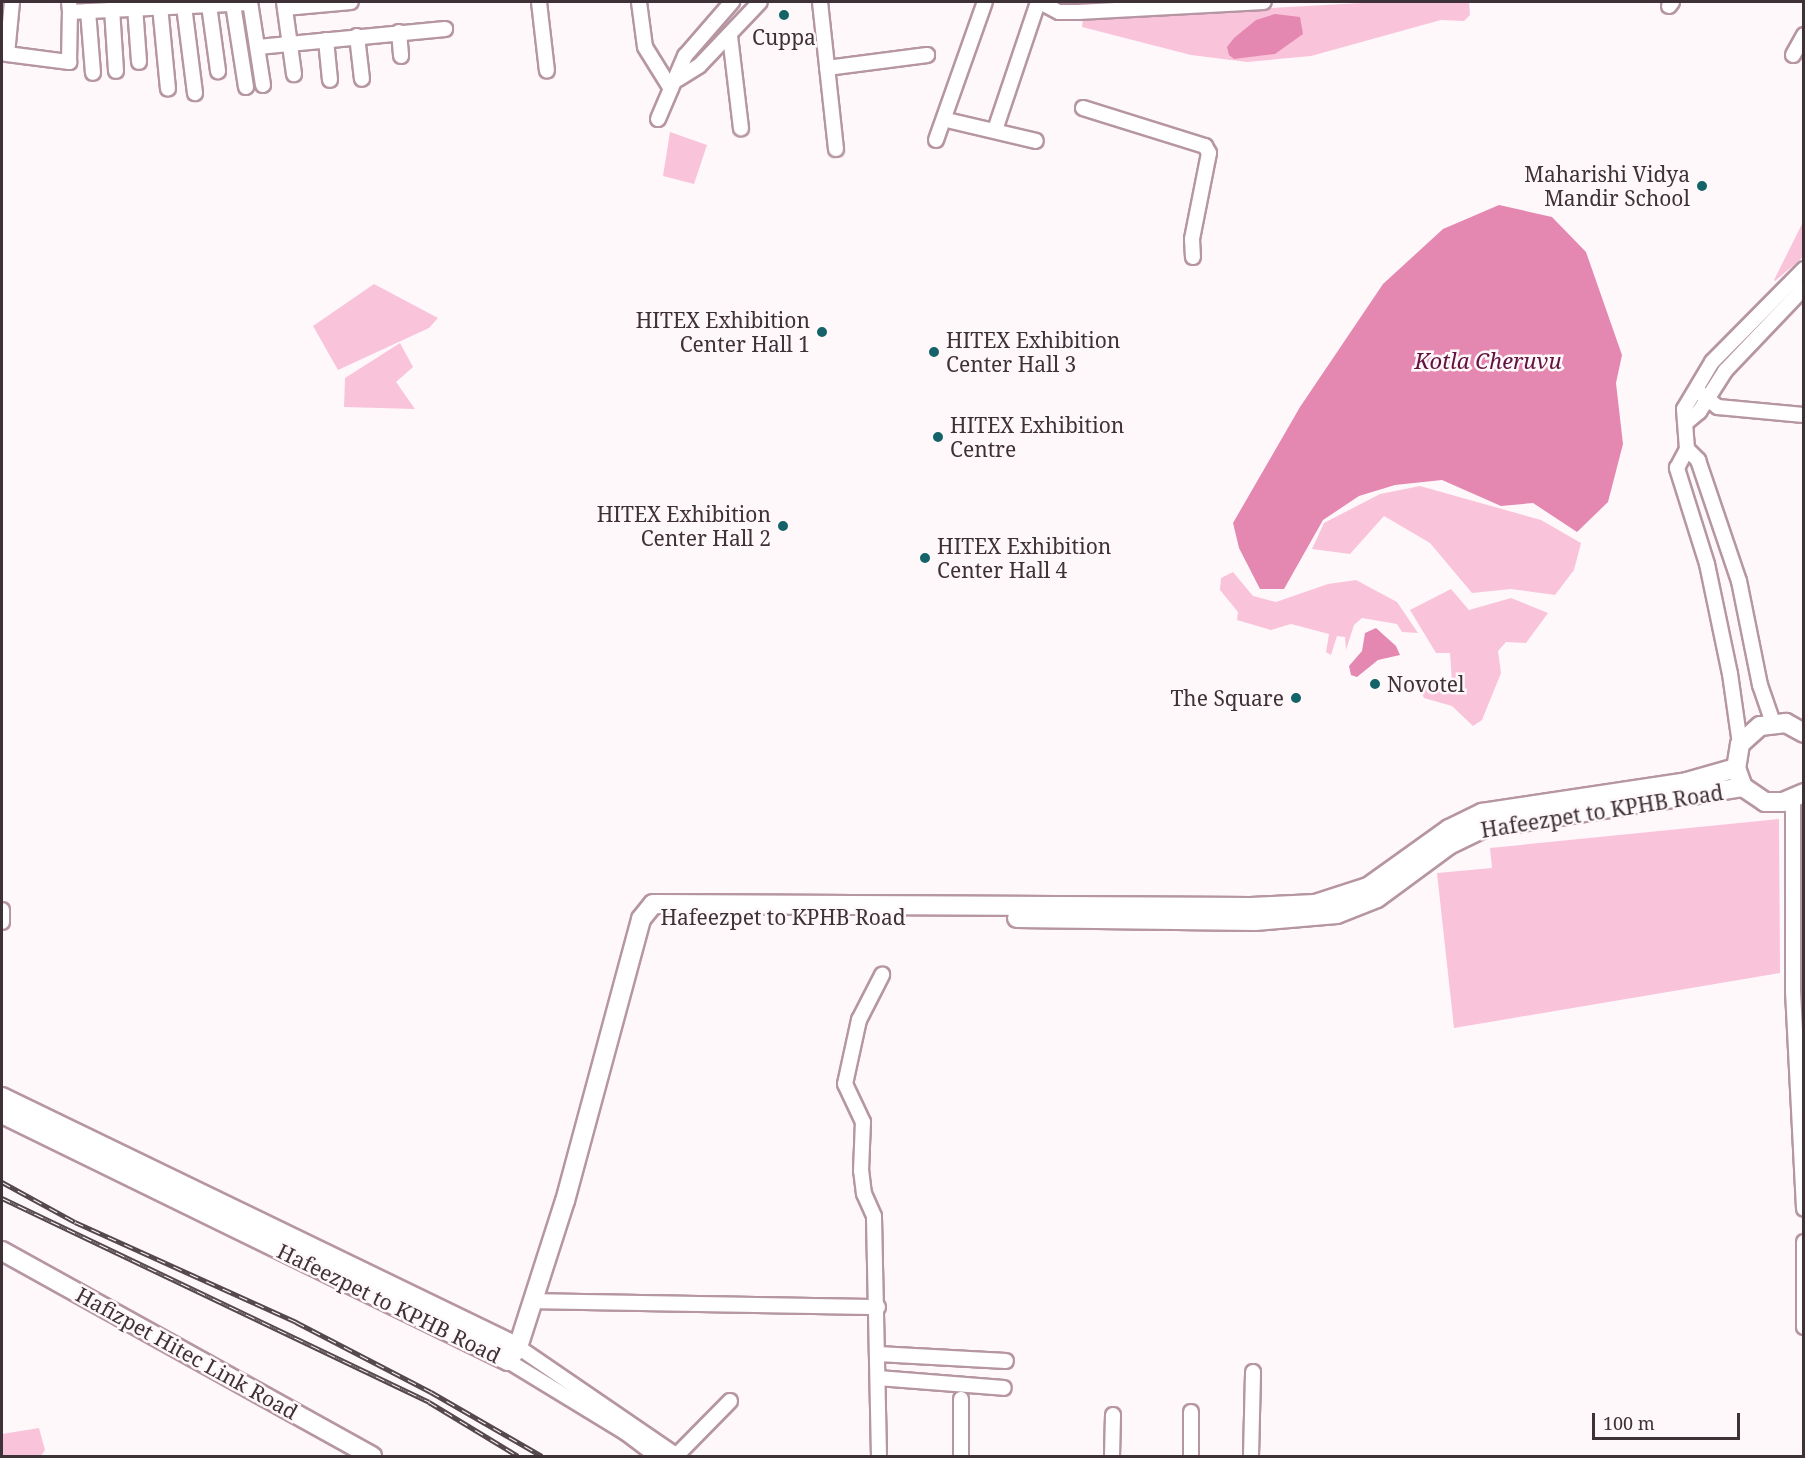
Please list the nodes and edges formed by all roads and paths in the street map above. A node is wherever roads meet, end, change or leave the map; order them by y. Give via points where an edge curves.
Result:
1 (250, 2) edge
2 (351, 2) edge
3 (538, 2) edge
4 (639, 2) edge
5 (732, 2) edge
6 (760, 2) edge
7 (820, 2) edge
8 (985, 2) edge
9 (1039, 2) edge
10 (1264, 2) edge
11 (1193, 3) edge
12 (233, 4) junction
13 (285, 4) edge
14 (210, 5) junction
15 (8, 6) edge
16 (160, 6) junction
17 (184, 6) junction
18 (70, 7) edge
19 (135, 7) junction
20 (111, 9) junction
21 (88, 11) junction
22 (445, 29) dead end
23 (399, 32) junction
24 (1803, 35) edge
25 (357, 36) junction
26 (730, 36) junction
27 (326, 40) junction
28 (290, 43) junction
29 (258, 46) junction
30 (4, 53) edge
31 (1793, 55) dead end
32 (401, 56) dead end
33 (927, 56) dead end
34 (139, 62) dead end
35 (827, 68) junction
36 (116, 70) dead end
37 (218, 71) dead end
38 (547, 71) dead end
39 (93, 73) dead end
40 (294, 74) dead end
41 (330, 80) dead end
42 (362, 80) dead end
43 (674, 84) junction
44 (263, 85) dead end
45 (246, 87) dead end
46 (168, 89) dead end
47 (195, 93) dead end
48 (1083, 108) dead end
49 (658, 119) dead end
50 (951, 121) dead end
51 (741, 128) dead end
52 (995, 130) junction
53 (936, 140) dead end
54 (1036, 141) dead end
55 (836, 149) dead end
56 (1193, 257) dead end
57 (1803, 269) edge
58 (1803, 288) edge
59 (1695, 388) junction
60 (1707, 398) junction
61 (1803, 415) edge
62 (1687, 423) junction
63 (1687, 449) junction
64 (1773, 722) junction
65 (1803, 733) edge
66 (1740, 744) junction
67 (1736, 768) junction
68 (1743, 788) junction
69 (1798, 796) edge
70 (1797, 894) edge
71 (2, 910) edge
72 (641, 919) junction
73 (2, 922) edge
74 (882, 975) dead end
75 (1801, 1078) edge
76 (2, 1097) edge
77 (2, 1114) edge
78 (1803, 1209) edge
79 (1803, 1242) edge
80 (2, 1251) edge
81 (2, 1264) edge
82 (533, 1301) junction
83 (878, 1307) junction
84 (1803, 1327) edge
85 (513, 1354) junction
86 (878, 1354) junction
87 (1006, 1361) dead end
88 (1253, 1371) dead end
89 (878, 1381) junction
90 (1004, 1388) dead end
91 (961, 1398) dead end
92 (730, 1401) dead end
93 (1191, 1412) dead end
94 (1113, 1415) dead end
95 (350, 1456) edge
96 (372, 1456) edge
97 (657, 1456) edge
98 (677, 1456) edge
99 (879, 1456) edge
100 (961, 1456) edge
101 (1112, 1456) edge
102 (1191, 1456) edge
103 (1251, 1456) edge

1 - 12 street
1 - 29 street
2 - 13 street
3 - 38 street
4 - 43 street via 645,47
5 - 43 street via 685,56
6 - 26 street
7 - 35 street
8 - 53 street
9 - 11 street via 1059,12
9 - 52 street
10 - 11 street
12 - 14 street
12 - 45 street
13 - 28 street
14 - 17 street
14 - 37 street
15 - 30 street
16 - 17 street
16 - 19 street
16 - 46 street
17 - 47 street
18 - 21 street
18 - 30 street via 69,62
19 - 20 street
19 - 34 street
20 - 21 street
20 - 36 street
21 - 39 street
22 - 23 street
23 - 25 street
23 - 32 street
24 - 31 street
25 - 27 street
25 - 42 street
26 - 43 street
26 - 51 street
27 - 28 street
27 - 41 street
28 - 29 street
28 - 40 street
29 - 44 street
33 - 35 street
35 - 55 street
43 - 49 street
48 - 56 street via 1205,146 1209,153 1192,239
50 - 52 street
52 - 54 street
57 - 59 street via 1712,362
58 - 60 street via 1725,371
59 - 60 street
59 - 62 street via 1684,409
60 - 61 street via 1718,407
60 - 62 street
62 - 63 street
63 - 64 street via 1698,460 1739,580 1760,685
63 - 66 street via 1677,468 1707,564
64 - 65 main road via 1786,723
64 - 66 main road via 1748,733
66 - 67 main road, Hafeezpet to KPHB Road
67 - 68 main road, Hafeezpet to KPHB Road
67 - 72 main road via 1687,782 1482,813 1449,829 1368,887 1315,904 1240,907 676,902 650,905
68 - 69 main road, Hafeezpet to KPHB Road via 1766,802
68 - 72 main road, Hafeezpet to KPHB Road via 1484,828 1449,845 1377,898 1357,908 1315,917 1255,921 715,913 657,914
69 - 70 street
70 - 75 street
71 - 73 street
72 - 82 main road, Hafeezpet to KPHB Road via 609,1049
74 - 83 street via 859,1020 845,1084 863,1122 861,1171 864,1194 874,1216
75 - 78 street
76 - 85 main road
77 - 85 main road, Hafeezpet to KPHB Road
79 - 84 street
80 - 96 main road, Hafizpet Hitec Link Road
81 - 95 main road
82 - 83 street
82 - 85 main road, Hafeezpet to KPHB Road
83 - 86 street
85 - 97 street
85 - 98 street
86 - 87 street
86 - 89 street
88 - 103 street
89 - 90 street
89 - 99 street via 884,1397
91 - 100 street
92 - 98 street
93 - 102 street
94 - 101 street

